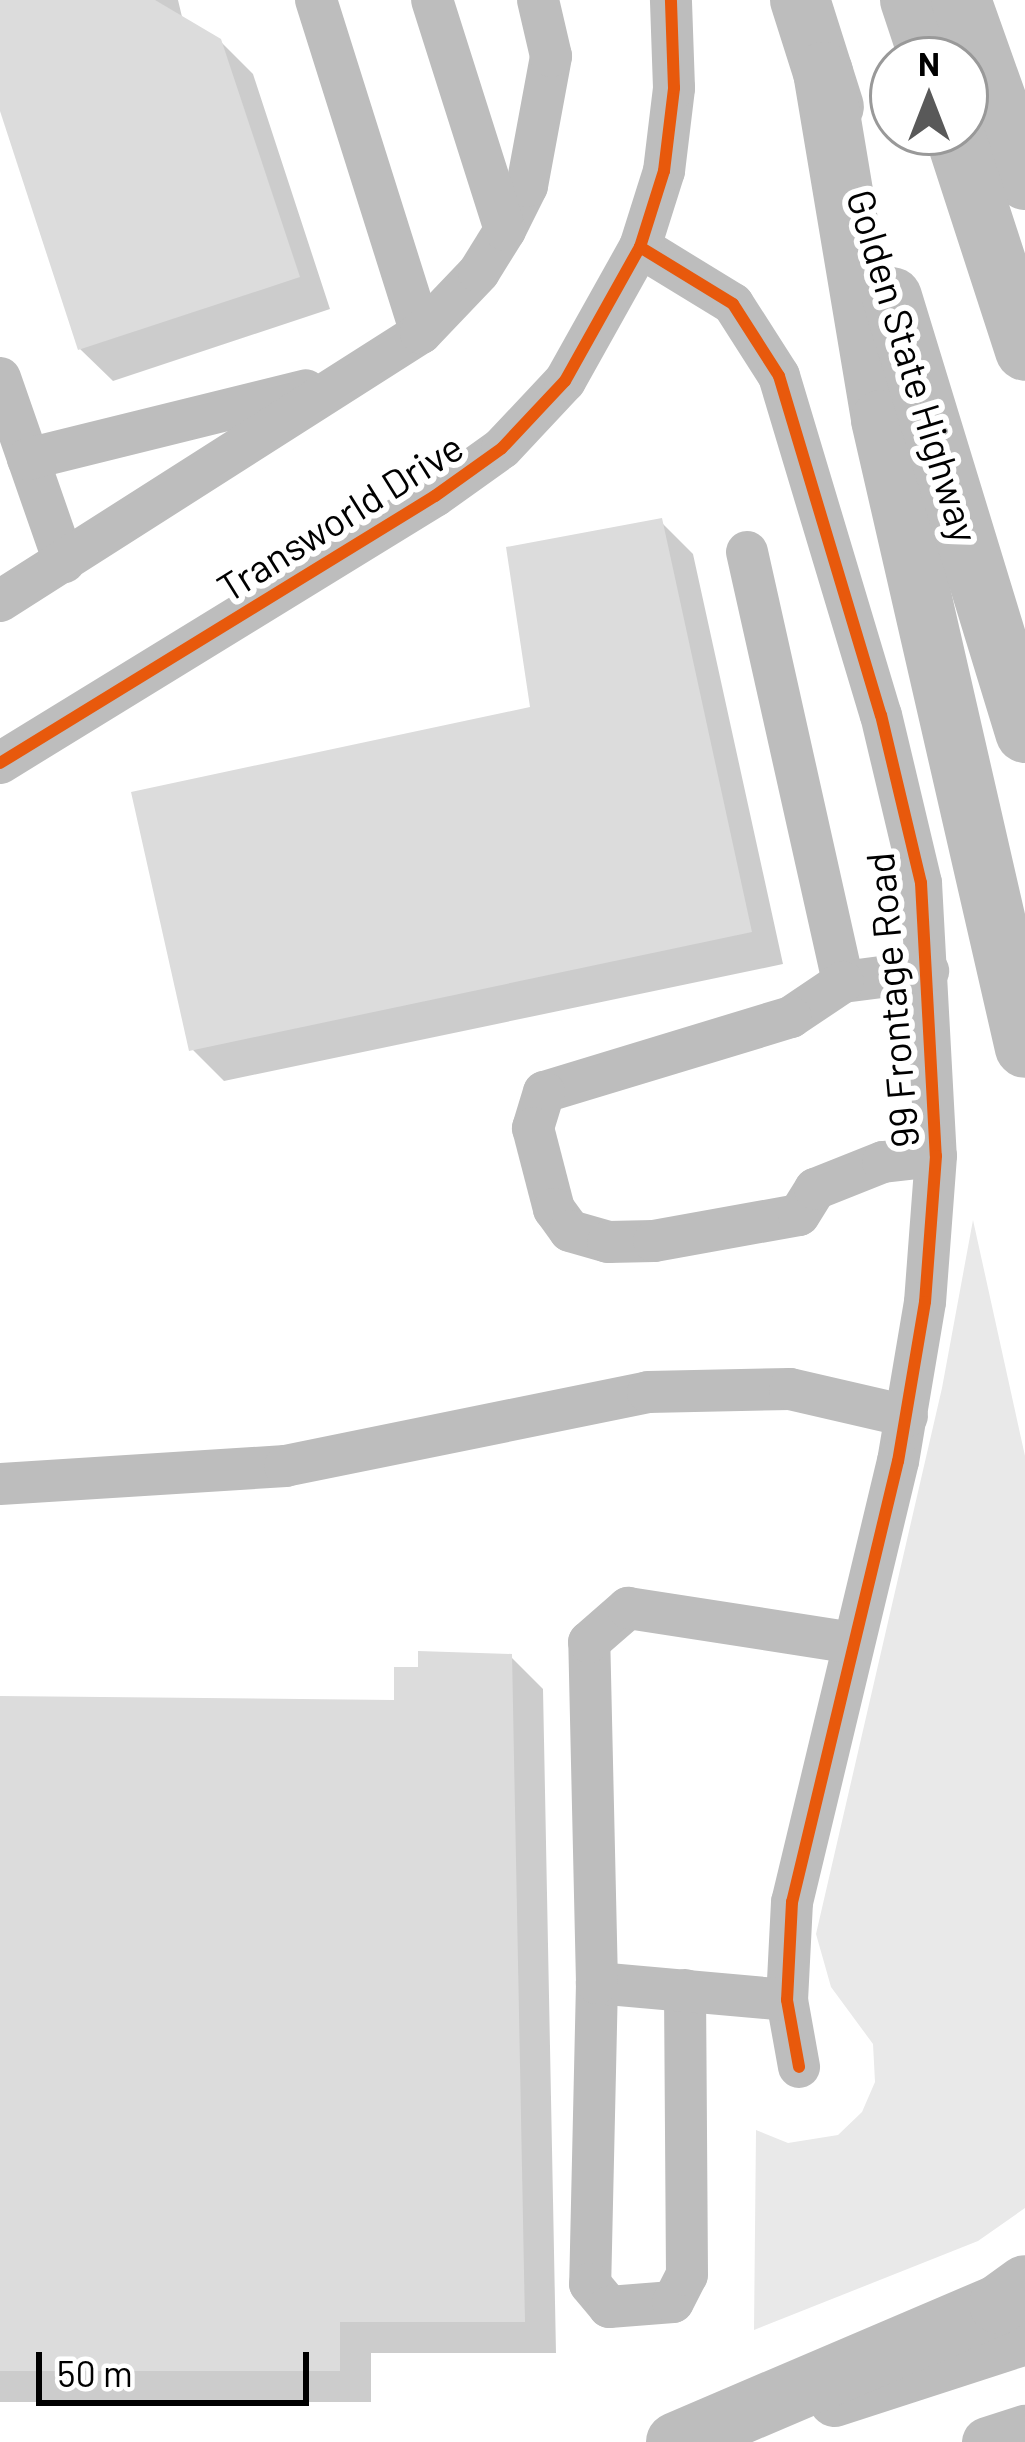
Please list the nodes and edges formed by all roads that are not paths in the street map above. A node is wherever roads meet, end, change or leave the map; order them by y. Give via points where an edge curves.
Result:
1 (316, 0) edge
2 (432, 0) edge
3 (538, 0) edge
4 (670, 0) edge
5 (800, 0) edge
6 (910, 0) edge
7 (961, 0) edge
8 (922, 36) edge
9 (823, 72) junction
10 (962, 156) edge
11 (1025, 180) edge
12 (505, 230) junction
13 (640, 247) junction
14 (421, 333) junction
15 (1025, 351) edge
16 (0, 378) edge
17 (334, 382) junction
18 (28, 459) junction
19 (747, 552) dead end
20 (64, 562) junction
21 (0, 601) edge
22 (1025, 733) edge
23 (0, 763) edge
24 (928, 971) junction
25 (844, 982) junction
26 (1025, 1048) edge
27 (936, 1156) junction
28 (907, 1416) junction
29 (0, 1484) edge
30 (853, 1643) junction
31 (597, 1983) junction
32 (685, 1990) junction
33 (788, 2000) junction
34 (800, 2067) dead end
35 (1025, 2285) edge
36 (1025, 2339) edge
37 (1025, 2430) edge
38 (676, 2442) edge
39 (689, 2442) edge
40 (987, 2442) edge

1 - 14 street
2 - 12 street
3 - 12 street via 551,56 527,186
4 - 13 street via 674,88 664,171
5 - 9 highway, Golden State Highway
6 - 8 highway
7 - 11 highway
9 - 22 highway, Golden State Highway
9 - 26 highway via 881,420
10 - 15 highway
12 - 14 street via 479,272
13 - 23 street, Transworld Drive via 565,381 502,448
13 - 24 street, 99 Frontage Road via 733,304 779,376 881,715 921,883
14 - 17 street
16 - 18 street
17 - 18 street
17 - 20 street
18 - 20 street
19 - 25 street
20 - 21 street
24 - 25 street
24 - 27 street, 99 Frontage Road
25 - 27 street via 791,1017 544,1092 533,1128 554,1208 570,1231 608,1242 654,1240 800,1215 815,1189 883,1162
27 - 28 street, 99 Frontage Road
28 - 29 street via 790,1389 648,1392 285,1466
28 - 30 street, 99 Frontage Road
30 - 31 street via 628,1608 589,1642
30 - 33 street, 99 Frontage Road via 802,1845
31 - 32 street
31 - 32 street via 590,2284 609,2307 674,2302 687,2275
32 - 33 street
33 - 34 street, 99 Frontage Road
35 - 38 highway via 978,2313
36 - 39 main road
37 - 40 main road

